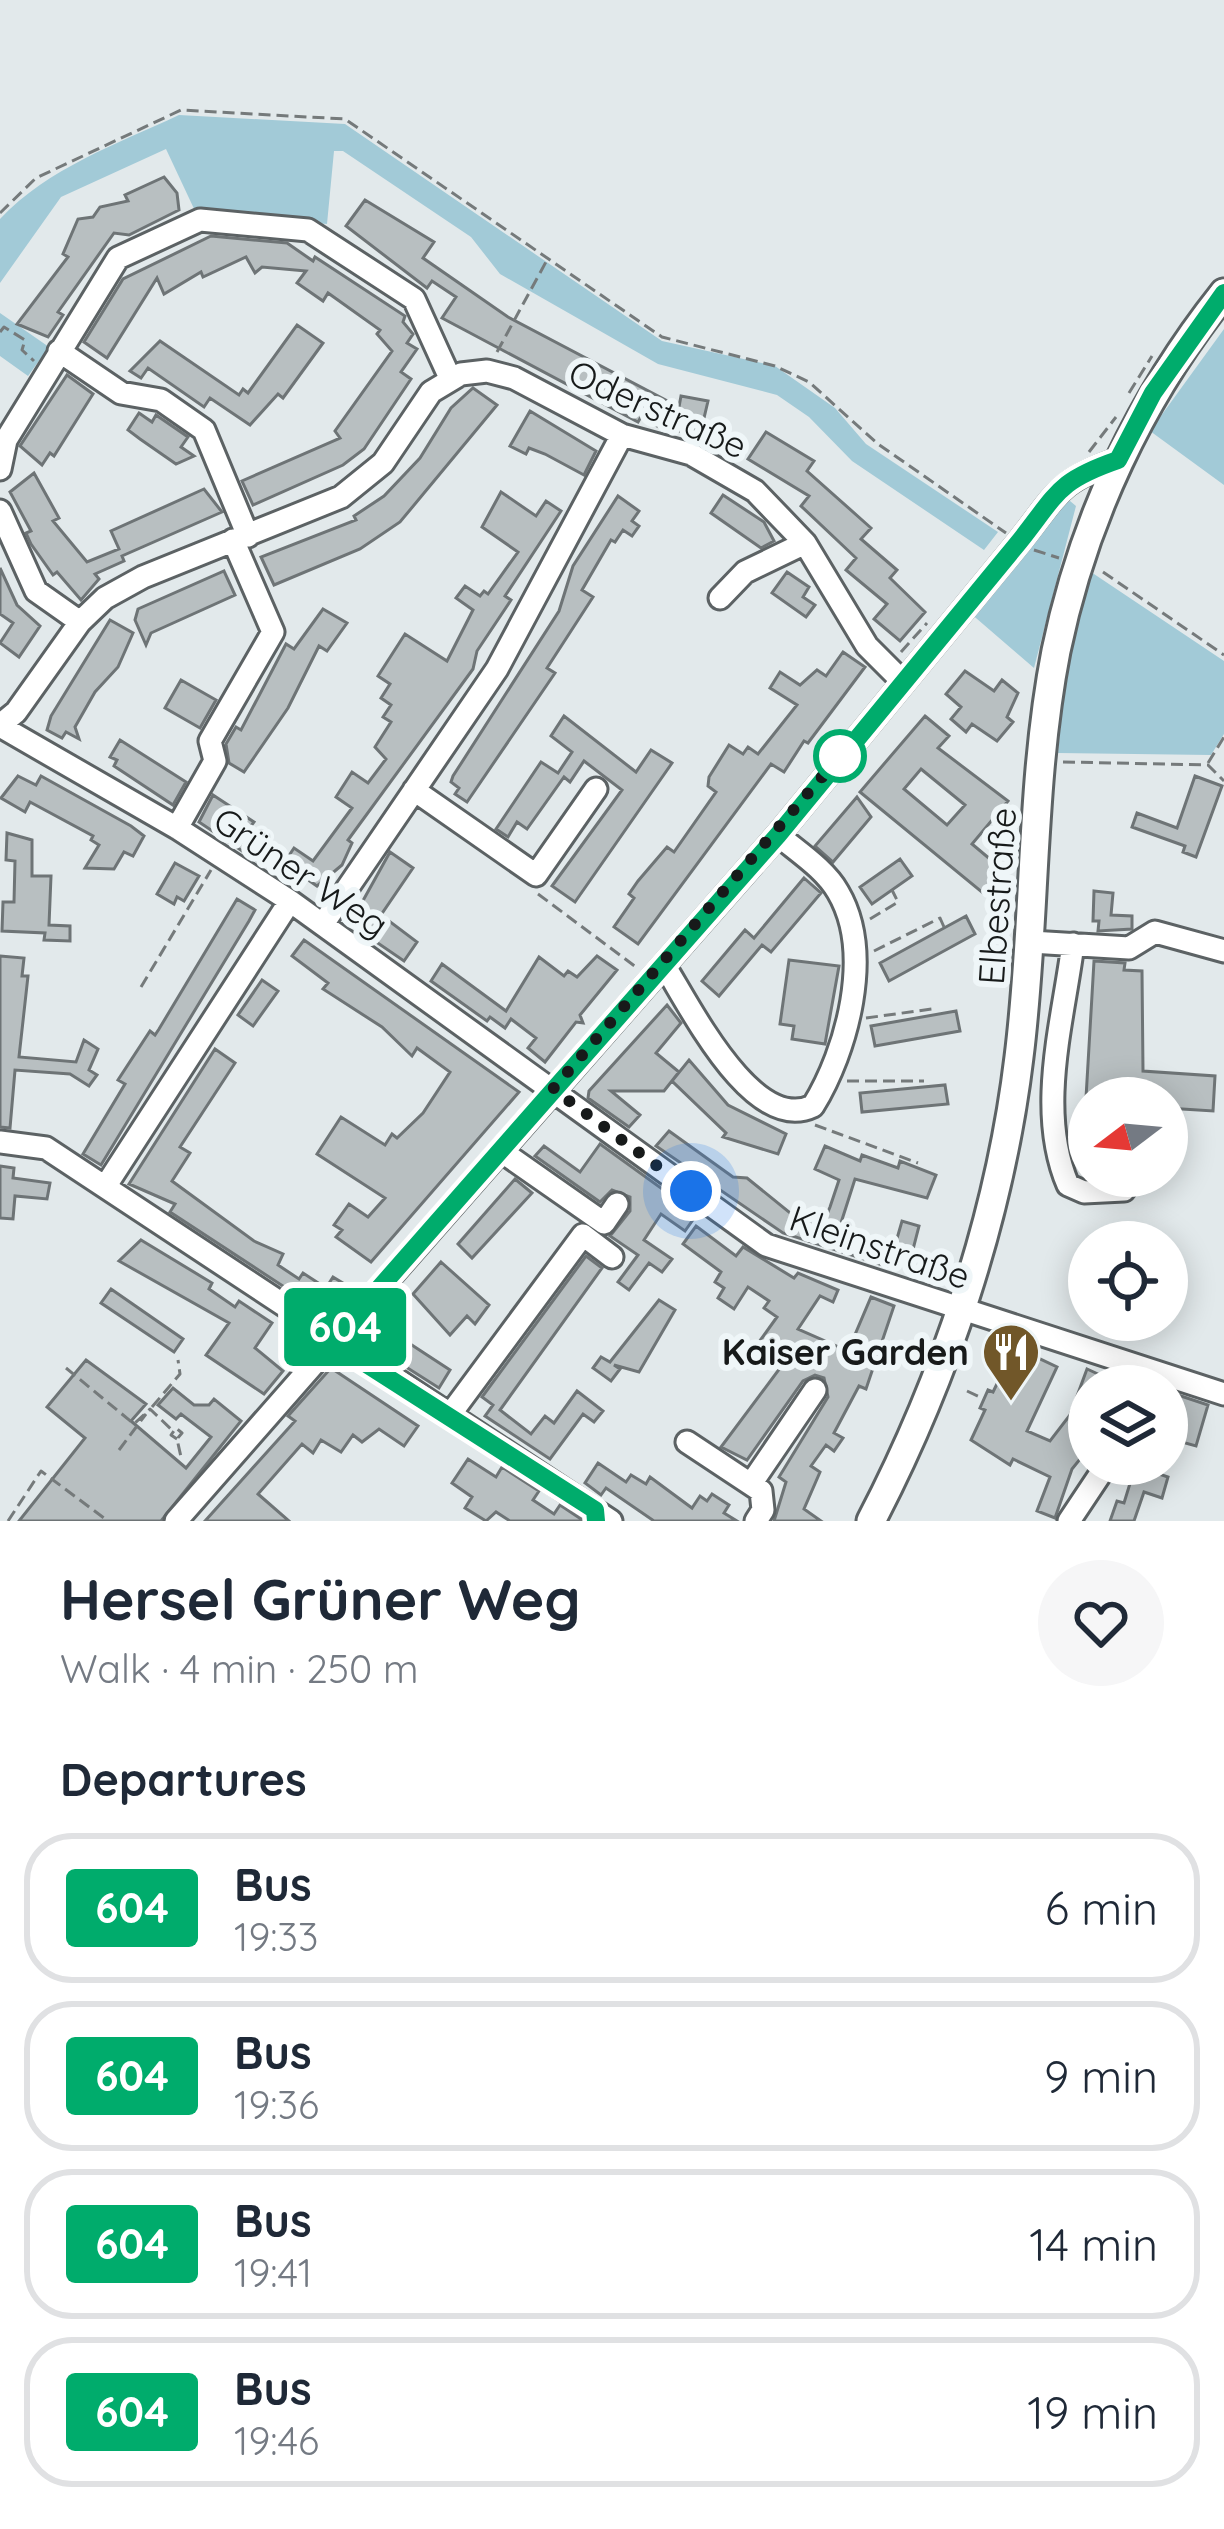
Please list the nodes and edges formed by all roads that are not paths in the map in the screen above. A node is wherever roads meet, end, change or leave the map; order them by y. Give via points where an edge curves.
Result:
1 (1224, 293) edge
2 (53, 359) junction
3 (450, 378) junction
4 (622, 436) junction
5 (1118, 460) junction
6 (0, 469) edge
7 (1105, 494) junction
8 (1045, 509) junction
9 (0, 511) edge
10 (241, 538) junction
11 (805, 543) junction
12 (720, 598) dead end
13 (80, 622) junction
14 (902, 681) junction
15 (0, 726) edge
16 (596, 789) dead end
17 (414, 790) junction
18 (177, 828) junction
19 (778, 835) junction
20 (290, 902) junction
21 (323, 924) junction
22 (1031, 942) junction
23 (1073, 944) junction
24 (1224, 951) edge
25 (658, 972) junction
26 (553, 1089) junction
27 (0, 1142) edge
28 (501, 1151) junction
29 (1068, 1183) edge
30 (105, 1187) junction
31 (617, 1204) dead end
32 (612, 1256) dead end
33 (959, 1309) junction
34 (332, 1342) junction
35 (1117, 1365) edge
36 (1188, 1386) edge
37 (814, 1390) dead end
38 (1224, 1394) edge
39 (449, 1416) junction
40 (687, 1442) dead end
41 (751, 1484) junction
42 (1093, 1485) edge
43 (600, 1518) edge
44 (176, 1521) edge
45 (756, 1521) edge
46 (871, 1521) edge
47 (1070, 1521) edge

1 - 5 main road, Elbestraße via 1153,393
2 - 3 street via 118,258 200,220 308,230 414,299
2 - 6 street via 6,440
2 - 10 street via 121,393 161,400 204,430
3 - 4 street, Oderstraße via 487,371 514,378
3 - 10 street via 417,407 383,463 341,496
4 - 11 street, Oderstraße via 728,473
4 - 17 street via 497,669
5 - 7 main road, Elbestraße
5 - 8 street via 1066,481
7 - 8 street via 1066,493
7 - 22 main road, Elbestraße via 1056,652
8 - 14 street
9 - 13 street via 36,591
10 - 13 street via 142,577
10 - 18 street via 273,632 210,741 215,761
11 - 12 street via 745,572
11 - 14 street, Oderstraße via 867,646
13 - 15 street
14 - 19 street
15 - 18 street, Grüner Weg
16 - 17 street via 536,875
17 - 21 street
18 - 20 street, Grüner Weg
19 - 25 street
19 - 25 street via 827,877 851,922 846,1018 813,1106 801,1112 760,1100
20 - 21 street, Grüner Weg
20 - 30 street
21 - 26 street, Grüner Weg
22 - 23 street
22 - 33 main road, Elbestraße via 997,1187
23 - 24 street via 1129,948 1155,932
23 - 29 street via 1052,1102 1054,1152
25 - 26 street
26 - 28 street
26 - 33 street, Kleinstraße via 766,1245
27 - 30 street via 46,1148
28 - 31 street via 604,1223
28 - 34 street
30 - 34 street
32 - 39 street via 583,1234
33 - 35 street, Kleinstraße
33 - 46 main road, Elbestraße
34 - 39 street
34 - 44 street
36 - 38 street, Kleinstraße
37 - 41 street
39 - 43 street
40 - 41 street
41 - 45 street via 764,1510
42 - 47 street

